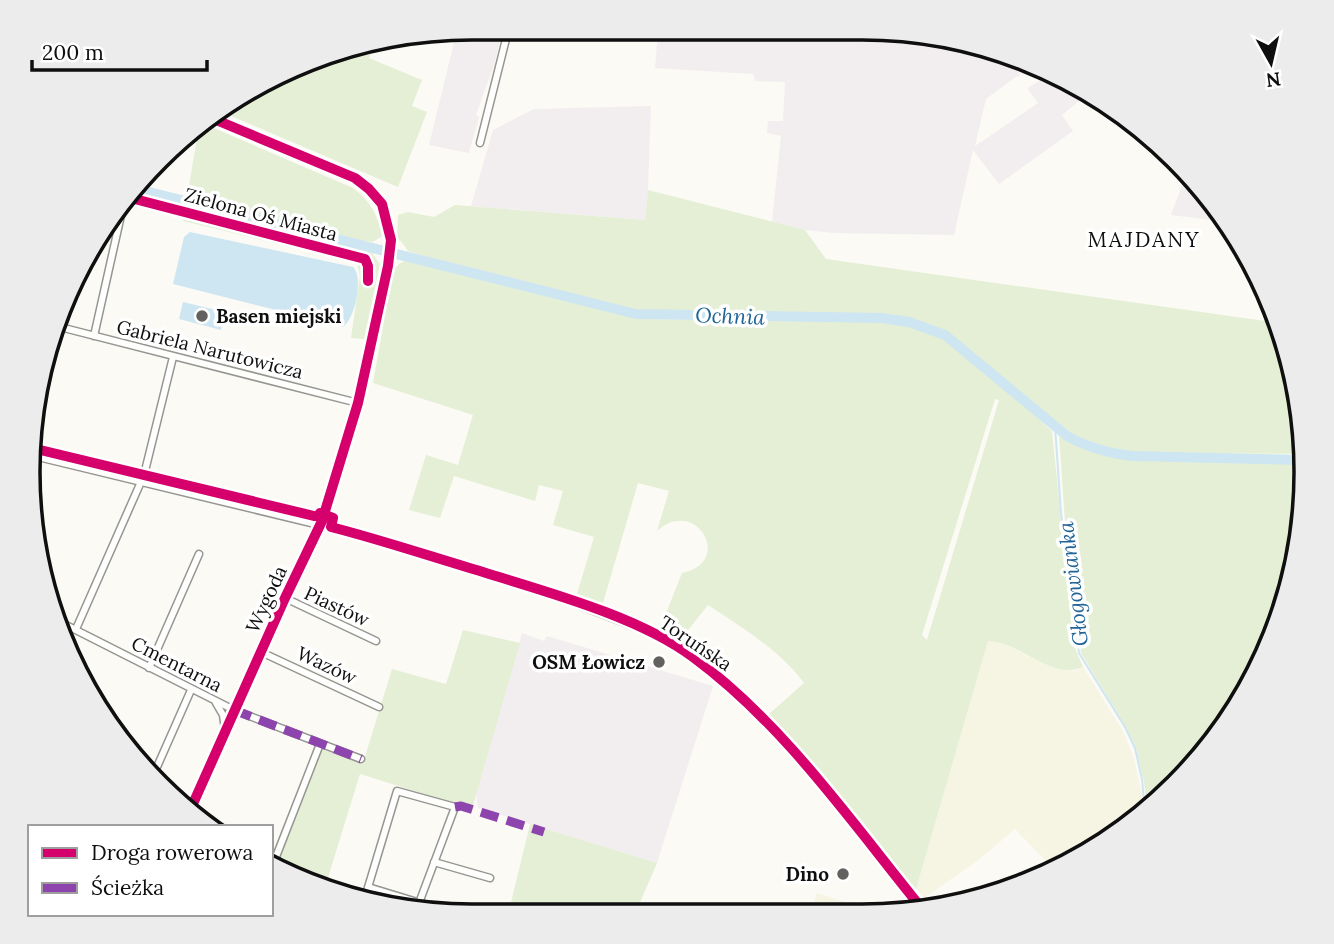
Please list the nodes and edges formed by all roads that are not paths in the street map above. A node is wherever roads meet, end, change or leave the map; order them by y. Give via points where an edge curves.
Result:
1 (506, 40) edge
2 (220, 122) edge
3 (480, 143) dead end
4 (119, 223) edge
5 (65, 328) edge
6 (94, 336) junction
7 (173, 356) junction
8 (358, 402) junction
9 (41, 457) edge
10 (142, 481) junction
11 (321, 524) junction
12 (199, 554) dead end
13 (285, 598) junction
14 (69, 626) edge
15 (76, 629) junction
16 (376, 641) dead end
17 (261, 652) junction
18 (149, 668) junction
19 (191, 690) junction
20 (215, 701) junction
21 (379, 707) dead end
22 (234, 710) junction
23 (225, 730) junction
24 (320, 744) junction
25 (361, 759) dead end
26 (157, 767) edge
27 (194, 802) edge
28 (276, 856) edge
29 (434, 862) junction
30 (490, 878) dead end
31 (367, 891) edge
32 (420, 900) edge
33 (914, 900) edge

1 - 3 street
2 - 8 street, Wygoda via 355,178 382,204 391,240 388,266
4 - 6 street
5 - 6 street, Gabriela Narutowicza
6 - 7 street, Gabriela Narutowicza
7 - 8 street, Gabriela Narutowicza
7 - 10 street
8 - 11 street, Wygoda
9 - 10 street, Toruńska
10 - 11 street, Toruńska
10 - 15 street
11 - 13 street, Wygoda
11 - 33 street, Toruńska via 539,589 677,646 756,711
12 - 18 street
13 - 16 street, Piastów
13 - 17 street, Wygoda
14 - 15 street, Cmentarna
15 - 18 street, Cmentarna
17 - 21 street, Wazów
17 - 22 street, Wygoda
18 - 19 street, Cmentarna
19 - 20 street, Cmentarna
19 - 26 street
20 - 22 street, Cmentarna
20 - 23 street
22 - 23 street, Wygoda
22 - 24 street, Cmentarna
23 - 27 street, Wygoda
24 - 25 street, Cmentarna
24 - 28 street
29 - 30 street
29 - 31 street via 454,807 397,791
29 - 32 street

